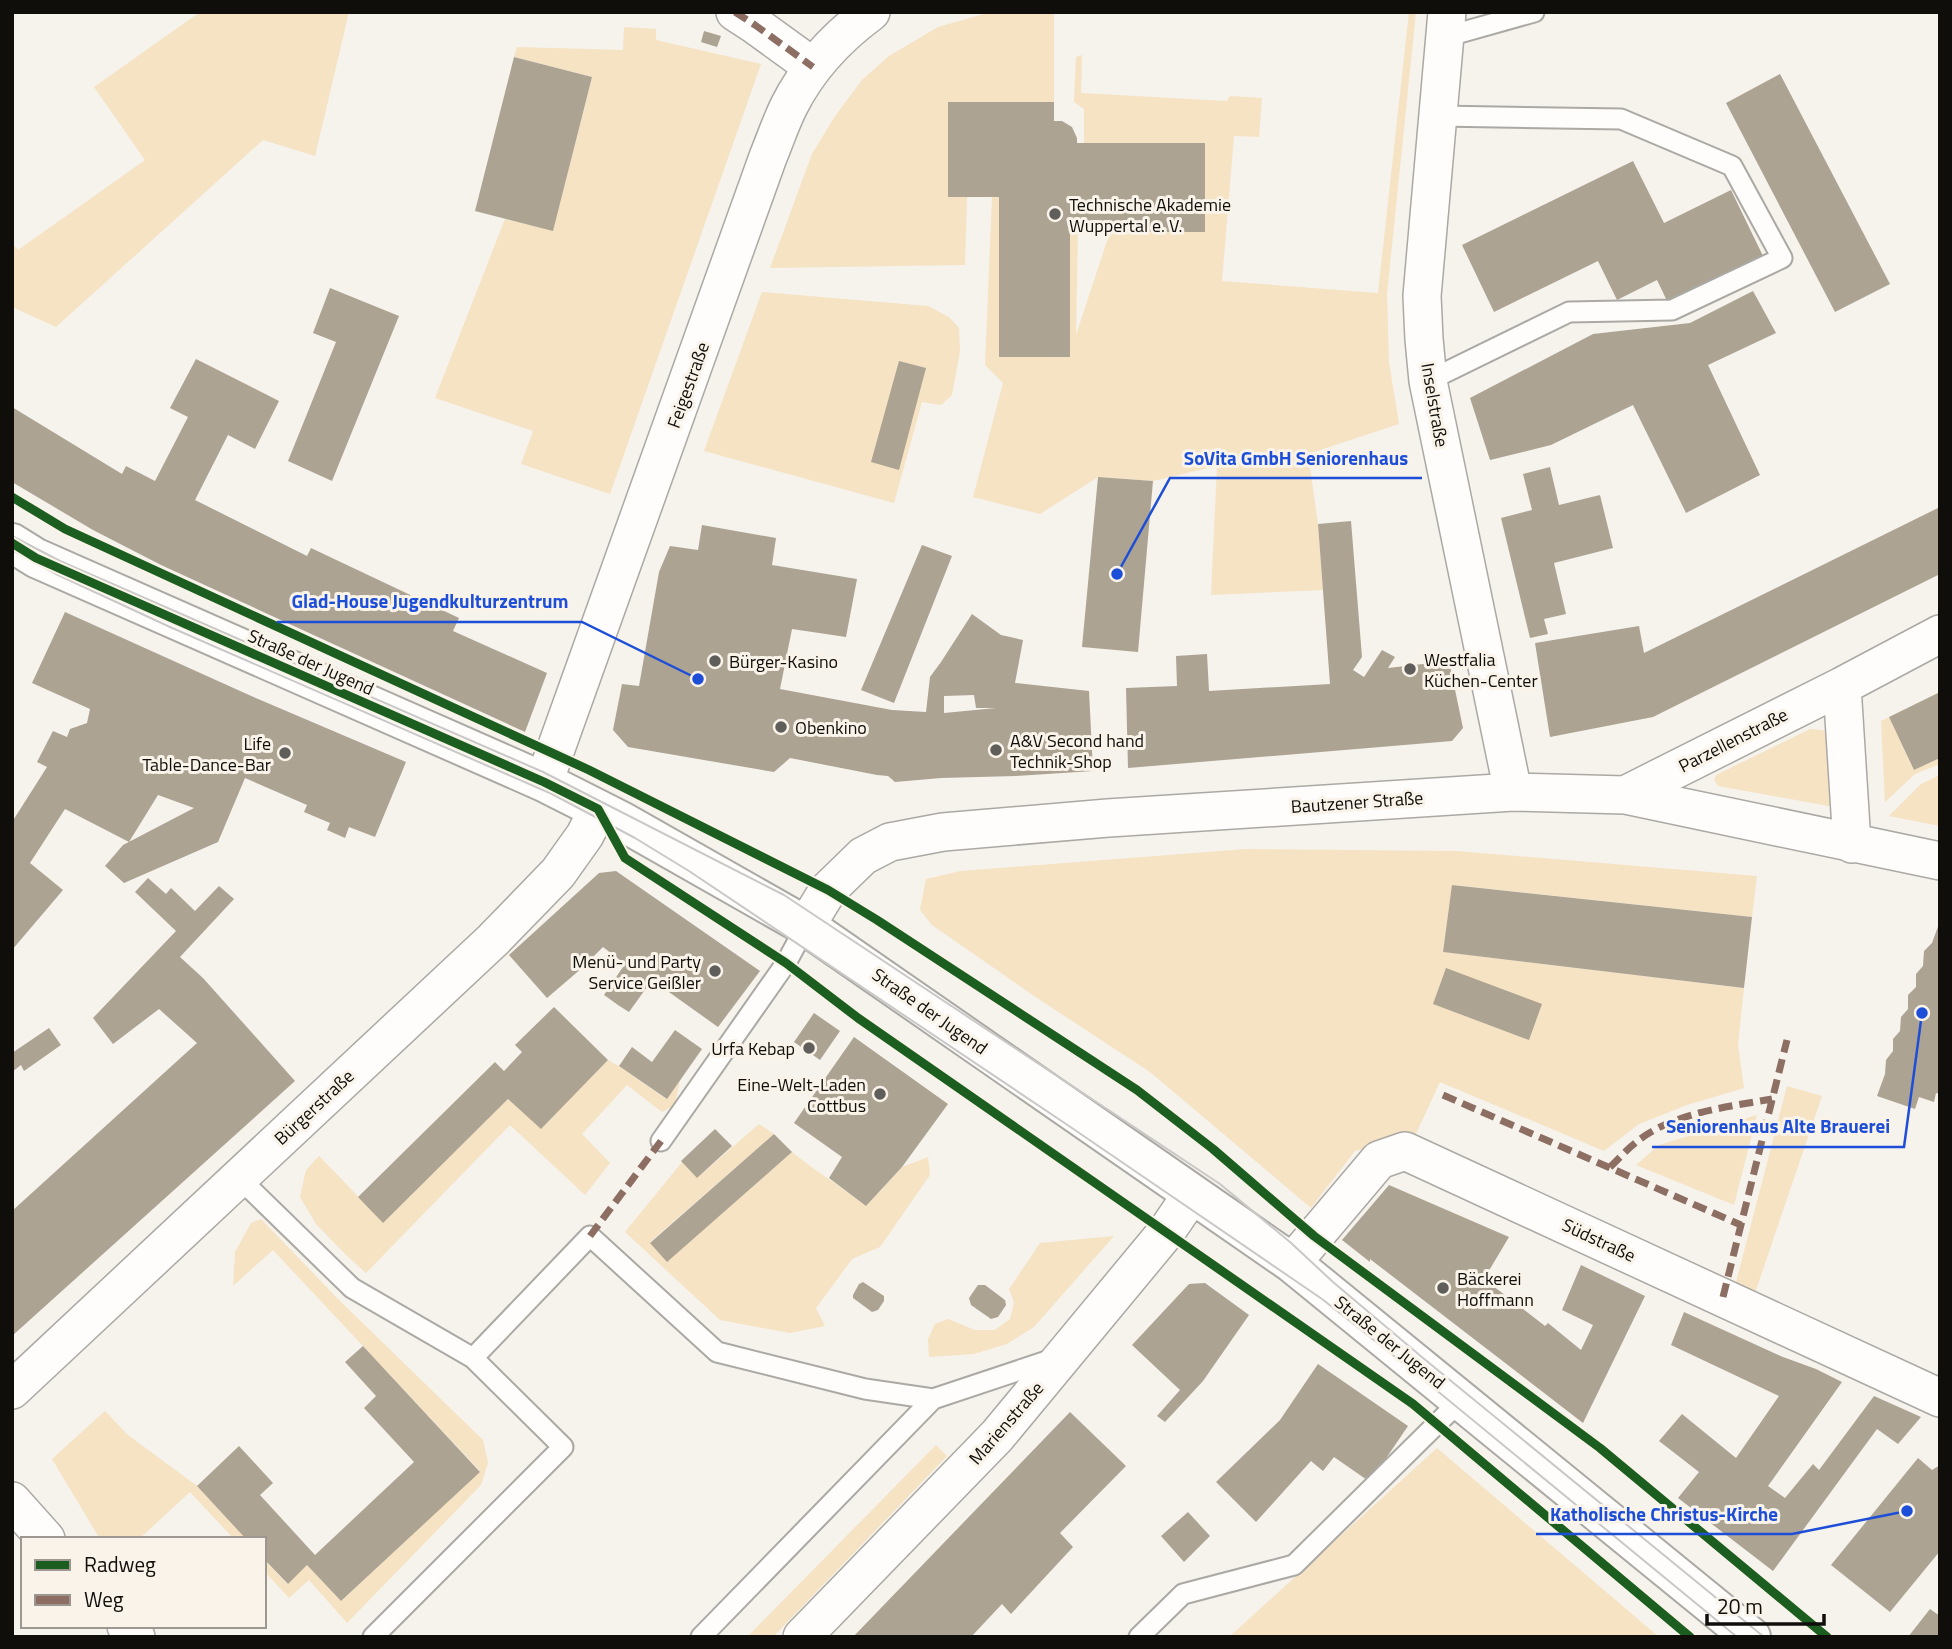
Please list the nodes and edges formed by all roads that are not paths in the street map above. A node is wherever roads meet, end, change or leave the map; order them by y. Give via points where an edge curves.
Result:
1 (735, 12) edge
2 (871, 12) edge
3 (1534, 12) edge
4 (1446, 25) edge
5 (813, 67) junction
6 (1438, 116) junction
7 (1429, 381) junction
8 (12, 543) edge
9 (1940, 634) edge
10 (1842, 686) junction
11 (544, 782) junction
12 (1513, 792) junction
13 (1625, 795) junction
14 (598, 809) junction
15 (1852, 844) junction
16 (1940, 861) edge
17 (806, 926) junction
18 (661, 1141) dead end
19 (238, 1177) junction
20 (1192, 1195) junction
21 (1292, 1264) junction
22 (1064, 1355) junction
23 (473, 1358) junction
24 (12, 1390) edge
25 (1940, 1398) edge
26 (933, 1399) junction
27 (1461, 1400) junction
28 (12, 1501) edge
29 (44, 1537) edge
30 (373, 1637) edge
31 (701, 1637) edge
32 (802, 1637) edge
33 (1139, 1637) edge
34 (1751, 1637) edge

1 - 5 street
2 - 5 street, Feigestraße
3 - 4 lane
4 - 6 street, Inselstraße
5 - 11 street, Feigestraße via 789,106 768,157
6 - 7 street, Inselstraße via 1422,296
6 - 7 lane via 1621,119 1732,166 1782,258 1672,310 1569,312
7 - 12 street, Inselstraße
8 - 11 main road, Straße der Jugend via 36,558
9 - 10 street, Parzellenstraße
10 - 13 street, Parzellenstraße
10 - 15 street
11 - 14 main road, Straße der Jugend
12 - 13 street, Bautzener Straße
12 - 17 street, Bautzener Straße via 1108,818 890,842 863,856 828,890
13 - 15 street, Bautzener Straße
14 - 17 main road, Straße der Jugend
14 - 19 street, Bürgerstraße via 558,873
15 - 16 street, Bautzener Straße
17 - 18 lane via 786,962
17 - 20 main road, Straße der Jugend
19 - 23 lane via 352,1288
19 - 24 street, Bürgerstraße
20 - 21 main road, Straße der Jugend
20 - 22 street, Marienstraße
21 - 25 street, Südstraße via 1379,1160 1405,1151
21 - 27 main road, Straße der Jugend
22 - 26 lane
22 - 32 street, Marienstraße via 997,1436
23 - 26 lane via 590,1236 717,1352 865,1389
23 - 30 lane via 563,1447
26 - 31 lane
27 - 33 lane via 1294,1565 1183,1594
27 - 34 main road, Straße der Jugend
28 - 29 street

